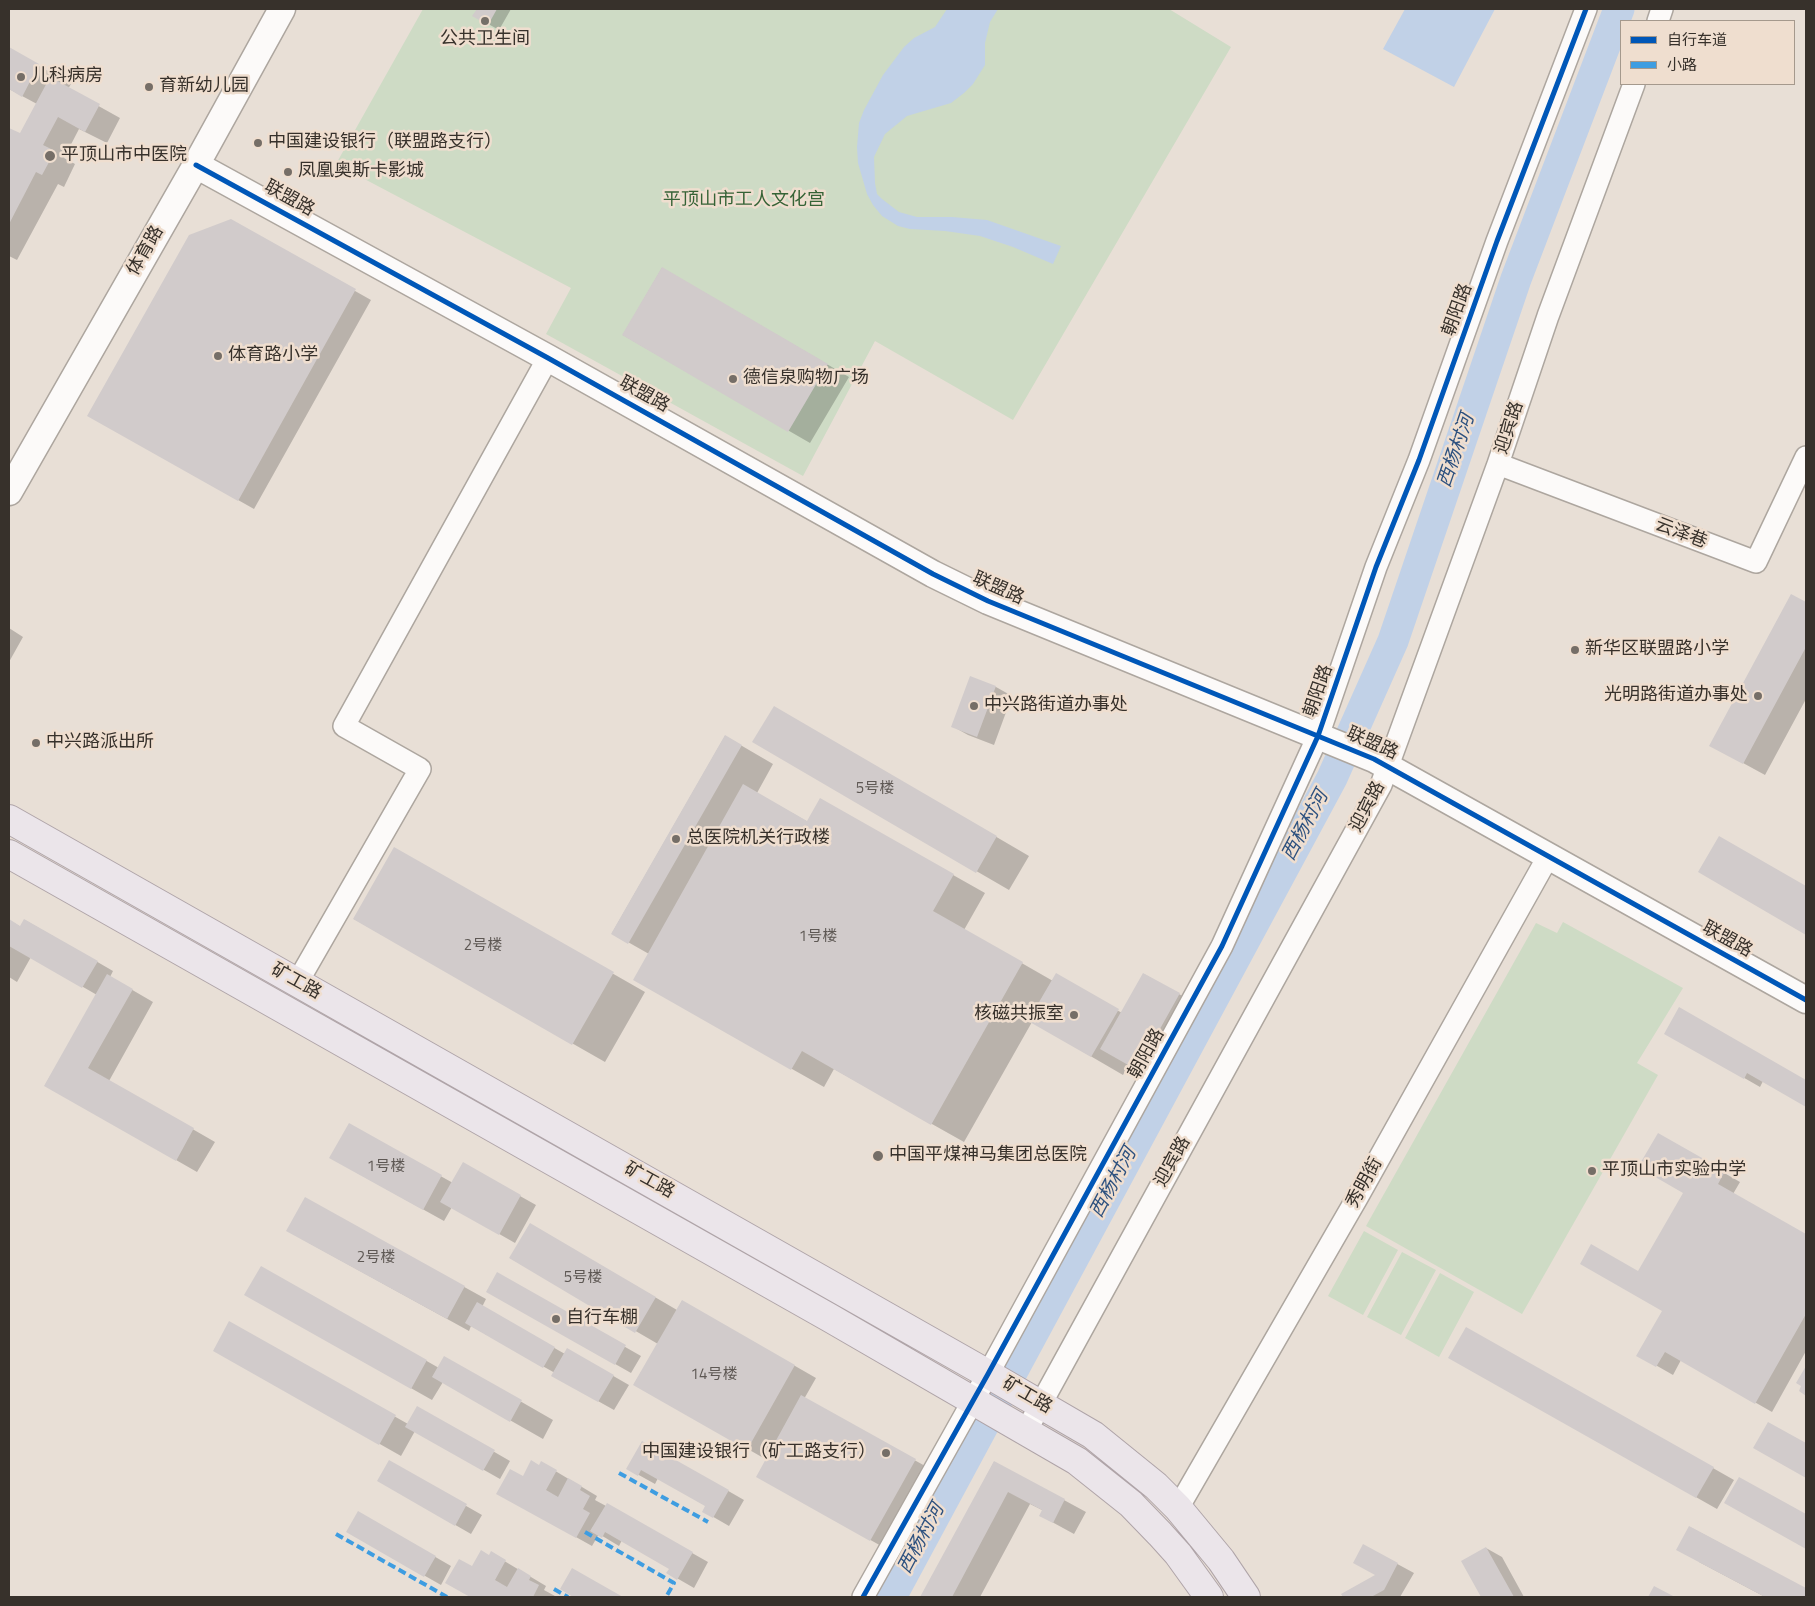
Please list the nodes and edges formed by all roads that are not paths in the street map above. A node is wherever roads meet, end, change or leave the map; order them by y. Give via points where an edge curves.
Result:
1 (282, 9) edge
2 (1586, 9) edge
3 (1634, 85) edge
4 (196, 165) junction
5 (548, 358) junction
6 (1806, 457) edge
7 (1498, 464) junction
8 (9, 492) edge
9 (1322, 737) junction
10 (1382, 762) junction
11 (9, 819) edge
12 (9, 854) edge
13 (1549, 855) junction
14 (297, 982) junction
15 (1806, 1000) edge
16 (988, 1374) junction
17 (1032, 1399) junction
18 (973, 1400) junction
19 (1017, 1425) junction
20 (1178, 1508) junction
21 (863, 1597) edge
22 (1209, 1597) edge
23 (1246, 1597) edge

1 - 4 street, 体育路
2 - 9 street, 朝阳路 via 1497,241 1419,460 1376,567
3 - 7 street, 迎宾路 via 1548,316
4 - 5 street, 联盟路
4 - 8 street, 体育路
5 - 9 street, 联盟路 via 933,574 988,601
5 - 14 street via 344,726 420,769
6 - 7 street, 云泽巷 via 1756,562
7 - 10 street, 迎宾路
9 - 10 street, 联盟路
9 - 16 street, 朝阳路 via 1222,946
10 - 13 street, 联盟路
10 - 17 street, 迎宾路 via 1381,785
11 - 14 main road, 矿工路
12 - 18 main road, 矿工路
13 - 15 street, 联盟路
13 - 20 street, 秀明街 via 1362,1190
14 - 16 main road, 矿工路
16 - 17 main road, 矿工路
16 - 18 street, 朝阳路
17 - 19 street, 迎宾路
17 - 20 main road, 矿工路 via 1093,1435
18 - 19 main road, 矿工路
18 - 21 street, 朝阳路
19 - 22 main road, 矿工路 via 1077,1461 1131,1504 1178,1554
20 - 23 main road, 矿工路 via 1221,1560

